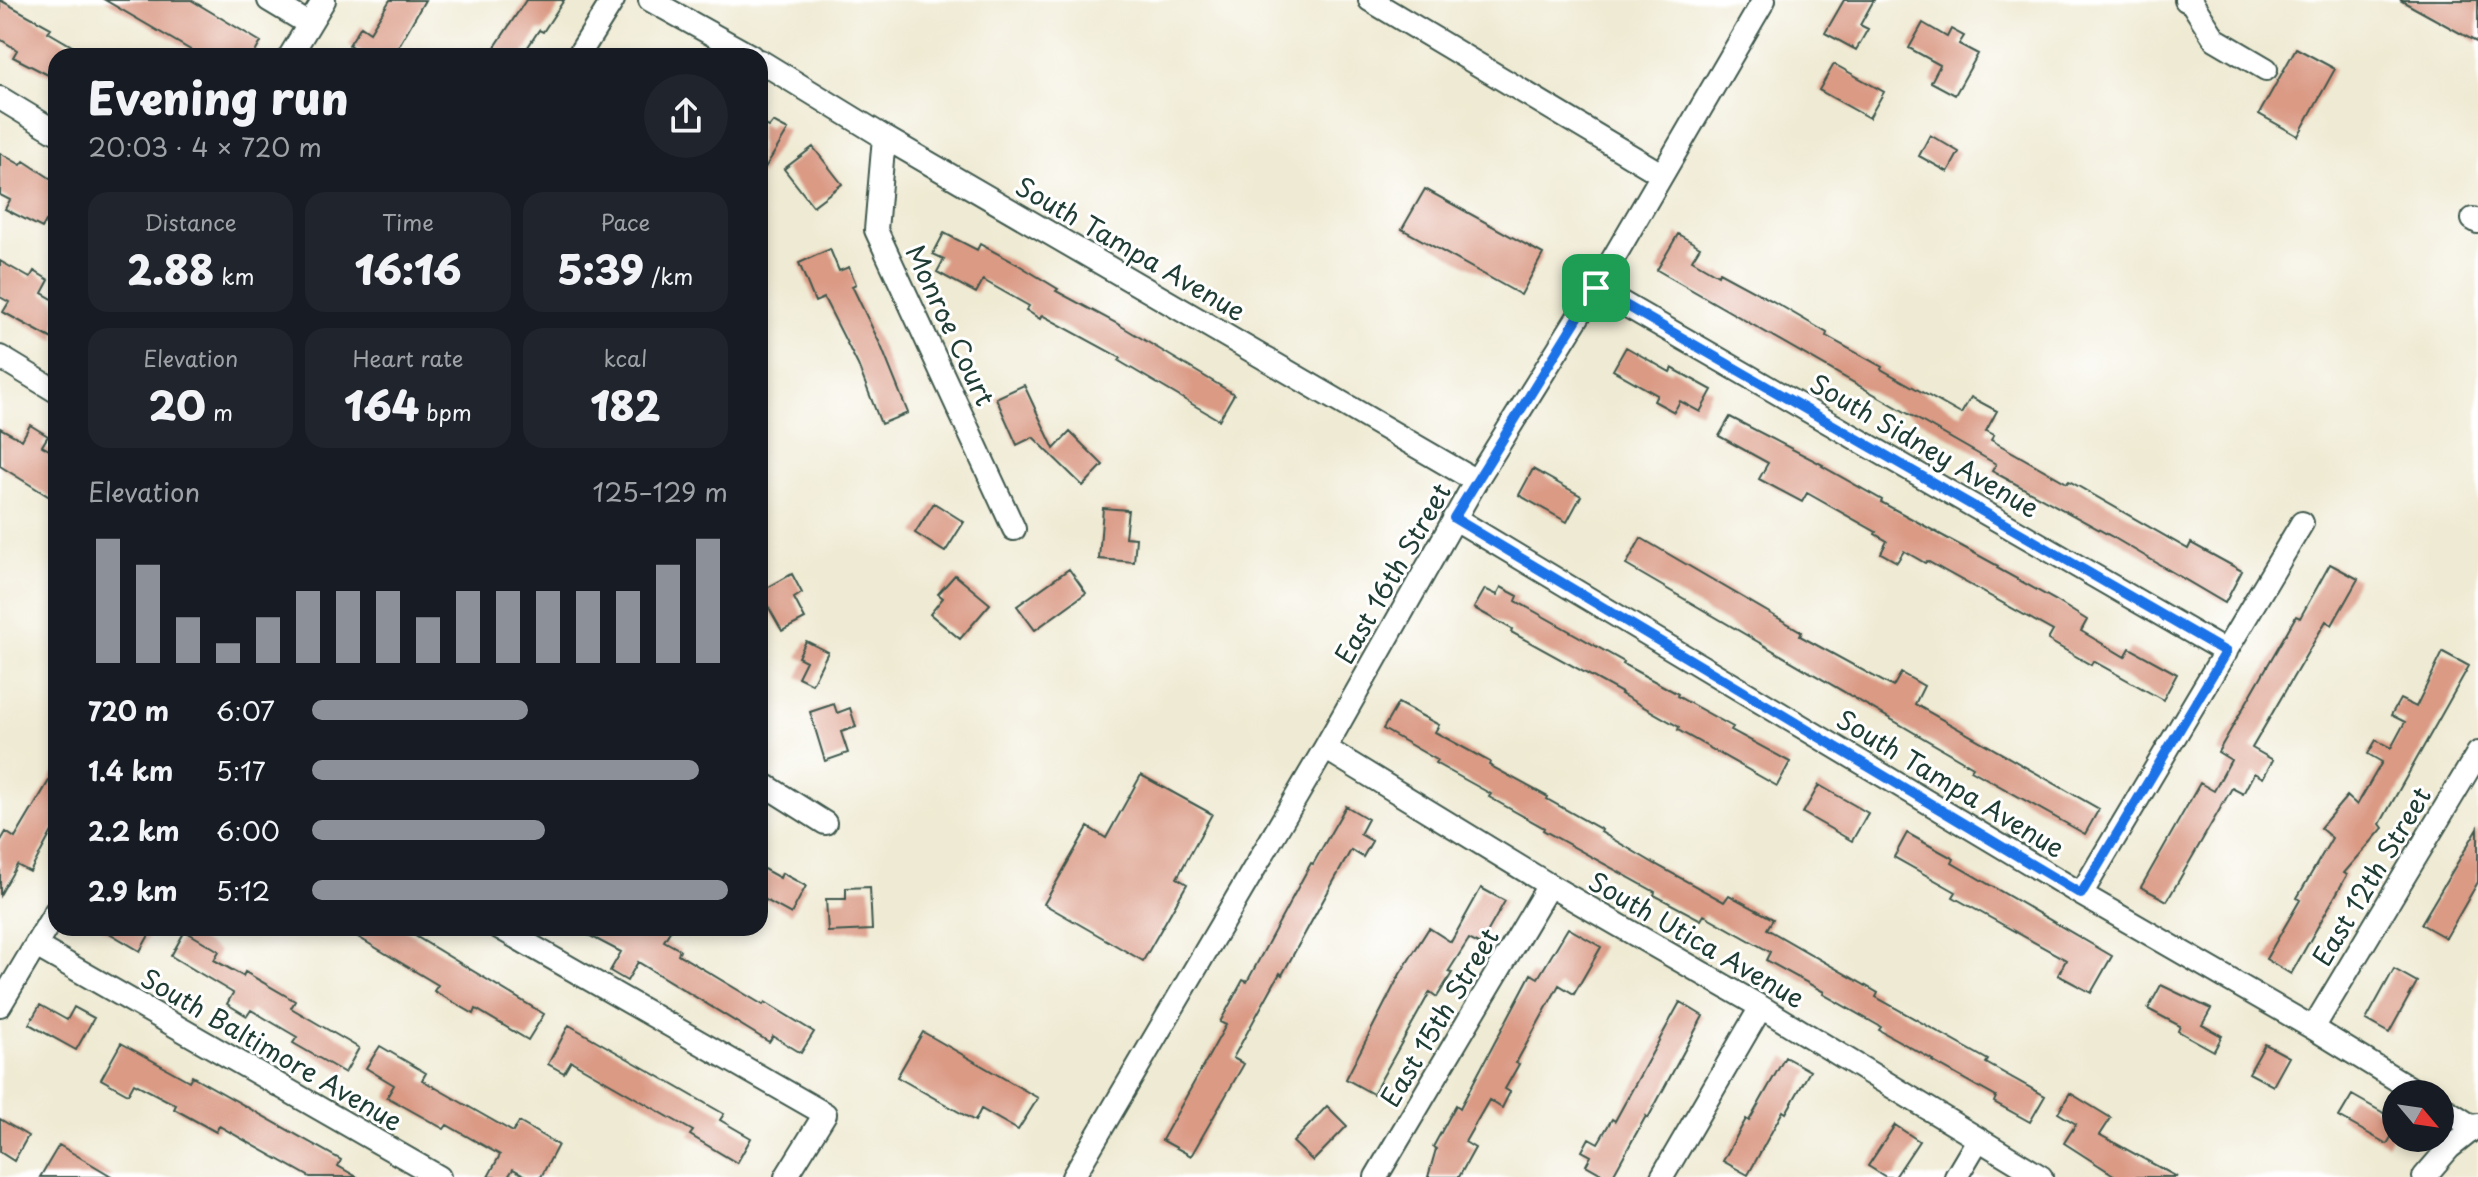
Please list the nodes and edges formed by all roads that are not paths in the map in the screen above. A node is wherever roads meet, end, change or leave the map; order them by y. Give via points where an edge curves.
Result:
1 (269, 0) edge
2 (324, 0) edge
3 (613, 0) edge
4 (650, 0) edge
5 (1370, 0) edge
6 (1764, 0) edge
7 (2186, 0) edge
8 (309, 24) junction
9 (295, 48) edge
10 (583, 48) edge
11 (737, 48) edge
12 (768, 66) edge
13 (2266, 69) dead end
14 (0, 98) edge
15 (48, 127) edge
16 (884, 137) junction
17 (1661, 174) junction
18 (1596, 288) junction
19 (0, 357) edge
20 (48, 386) edge
21 (1476, 481) junction
22 (1454, 518) junction
23 (2302, 523) dead end
24 (1014, 529) dead end
25 (2226, 652) junction
26 (1325, 748) junction
27 (2478, 753) edge
28 (768, 787) edge
29 (825, 823) dead end
30 (1549, 885) junction
31 (2081, 894) junction
32 (48, 925) edge
33 (514, 936) edge
34 (36, 946) junction
35 (0, 1005) edge
36 (1761, 1007) junction
37 (2313, 1028) junction
38 (2397, 1080) edge
39 (2454, 1114) edge
40 (2476, 1126) edge
41 (1978, 1140) junction
42 (439, 1177) edge
43 (786, 1177) edge
44 (1073, 1177) edge
45 (1376, 1177) edge
46 (1662, 1177) edge
47 (1956, 1177) edge
48 (2041, 1177) edge
49 (2424, 1177) edge

1 - 8 street
2 - 8 street
3 - 10 street
4 - 11 street
5 - 17 street
6 - 17 street, East 16th Street
7 - 13 street via 2215,39
8 - 9 street
12 - 16 street, South Tampa Avenue
14 - 15 street
16 - 21 street, South Tampa Avenue
16 - 24 street, Monroe Court via 876,230
17 - 18 street, East 16th Street
18 - 21 street, East 16th Street
18 - 25 street, South Sidney Avenue
19 - 20 street
21 - 22 street, East 16th Street
22 - 26 street, East 16th Street
22 - 31 street, South Tampa Avenue
23 - 25 street
25 - 31 street
26 - 30 street, South Utica Avenue
26 - 44 street, East 16th Street
27 - 37 street, East 12th Street
28 - 29 street
30 - 36 street, South Utica Avenue
30 - 45 street, East 15th Street
31 - 37 street, South Tampa Avenue
32 - 34 street
33 - 43 street via 825,1114
34 - 35 street
34 - 42 street, South Baltimore Avenue
36 - 41 street, South Utica Avenue
36 - 46 street
37 - 38 street, South Tampa Avenue
39 - 40 street
40 - 49 street
41 - 47 street
41 - 48 street, South Utica Avenue

